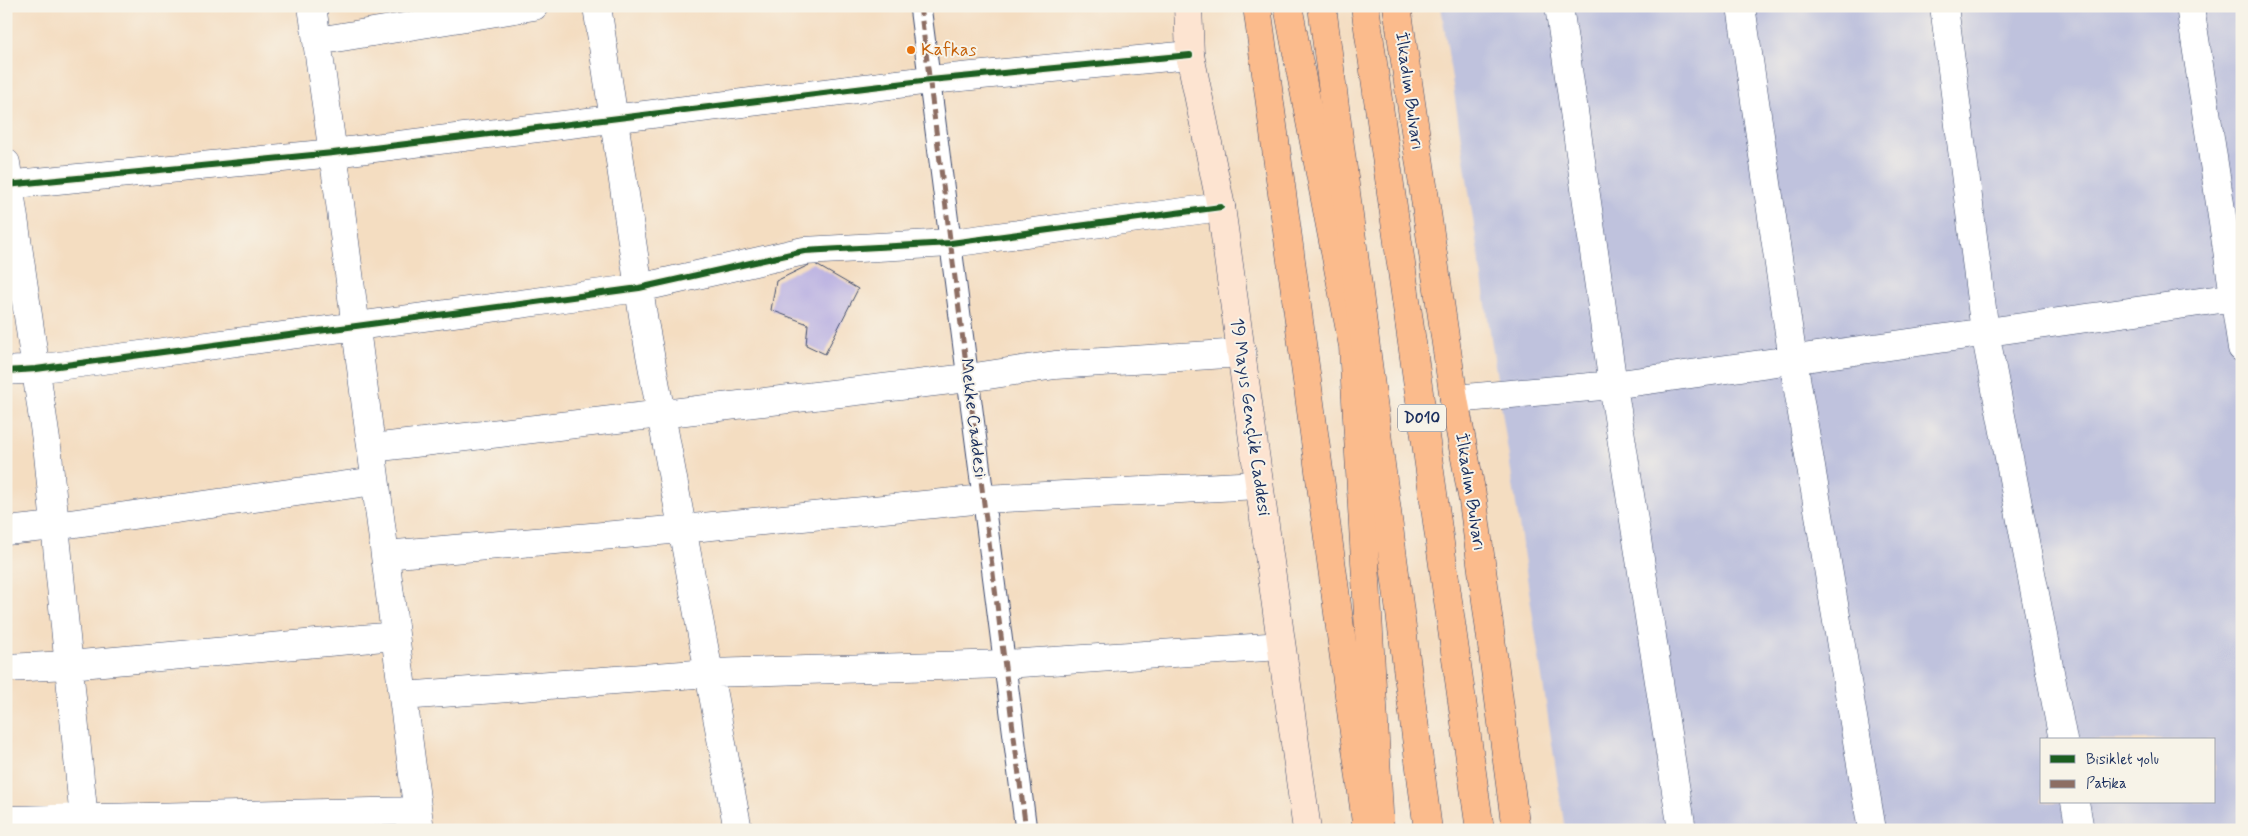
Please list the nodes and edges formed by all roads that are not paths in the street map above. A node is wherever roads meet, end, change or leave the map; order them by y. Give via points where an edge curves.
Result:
1 (312, 6) edge
2 (534, 6) edge
3 (597, 6) edge
4 (920, 6) edge
5 (1188, 6) edge
6 (1288, 6) edge
7 (1322, 6) edge
8 (1365, 6) edge
9 (1397, 6) edge
10 (1559, 6) edge
11 (1741, 6) edge
12 (1944, 6) edge
13 (2190, 6) edge
14 (1258, 16) edge
15 (317, 41) junction
16 (1190, 55) junction
17 (930, 80) junction
18 (614, 119) junction
19 (333, 153) junction
20 (7, 177) edge
21 (1221, 207) junction
22 (951, 243) junction
23 (639, 288) junction
24 (2238, 297) edge
25 (356, 327) junction
26 (1985, 332) junction
27 (2242, 348) edge
28 (1242, 353) junction
29 (1793, 360) junction
30 (36, 369) junction
31 (6, 371) edge
32 (968, 378) junction
33 (1613, 385) junction
34 (1454, 400) junction
35 (661, 413) junction
36 (372, 448) junction
37 (376, 481) junction
38 (1260, 485) junction
39 (984, 499) junction
40 (55, 526) junction
41 (682, 529) junction
42 (6, 530) edge
43 (385, 555) junction
44 (395, 636) junction
45 (1282, 646) junction
46 (1005, 664) junction
47 (69, 665) junction
48 (6, 668) edge
49 (709, 673) junction
50 (403, 696) junction
51 (2063, 738) edge
52 (2075, 804) edge
53 (6, 820) edge
54 (418, 820) edge
55 (188, 823) edge
56 (84, 825) edge
57 (738, 830) edge
58 (1026, 830) edge
59 (1307, 830) edge
60 (1368, 830) edge
61 (1380, 830) edge
62 (1428, 830) edge
63 (1480, 830) edge
64 (1516, 830) edge
65 (1682, 830) edge
66 (1872, 830) edge
67 (2080, 830) edge

1 - 15 street
2 - 15 street
3 - 18 street
4 - 17 street, Mekke Caddesi
5 - 16 main road, 19 Mayıs Gençlik Caddesi
6 - 61 main road via 1353,346
7 - 62 main road, D010
8 - 63 main road, İlkadım Bulvarı / D010
9 - 34 main road, İlkadım Bulvarı
10 - 33 street
11 - 29 street
12 - 26 street
13 - 24 street
14 - 60 main road
15 - 19 street
16 - 17 street
16 - 21 main road, 19 Mayıs Gençlik Caddesi
17 - 18 street
17 - 22 street, Mekke Caddesi
18 - 19 street
18 - 23 street
19 - 20 street
19 - 25 street
20 - 30 street
21 - 22 street
21 - 28 main road, 19 Mayıs Gençlik Caddesi
22 - 23 street via 804,251
22 - 32 street, Mekke Caddesi
23 - 25 street
23 - 35 street
24 - 26 street
24 - 27 street
25 - 30 street
25 - 36 street
26 - 29 street
26 - 51 street
28 - 32 street via 1055,365
28 - 38 main road, 19 Mayıs Gençlik Caddesi
29 - 33 street
29 - 66 street
30 - 31 street
30 - 40 street
32 - 35 street
32 - 39 street, Mekke Caddesi
33 - 34 street
33 - 65 street
34 - 64 main road, İlkadım Bulvarı via 1473,501
35 - 36 street
35 - 41 street
36 - 37 street
37 - 40 street
37 - 43 street
38 - 39 street
38 - 45 main road, 19 Mayıs Gençlik Caddesi
39 - 41 street
39 - 46 street, Mekke Caddesi
40 - 42 street
40 - 47 street
41 - 43 street
41 - 49 street
43 - 44 street
44 - 47 street
44 - 50 street
45 - 46 street
45 - 59 main road, 19 Mayıs Gençlik Caddesi
46 - 49 street
46 - 58 street, Mekke Caddesi
47 - 48 street
47 - 56 street
49 - 50 street
49 - 57 street
50 - 54 street
52 - 67 street
53 - 56 street
54 - 55 street
55 - 56 street

